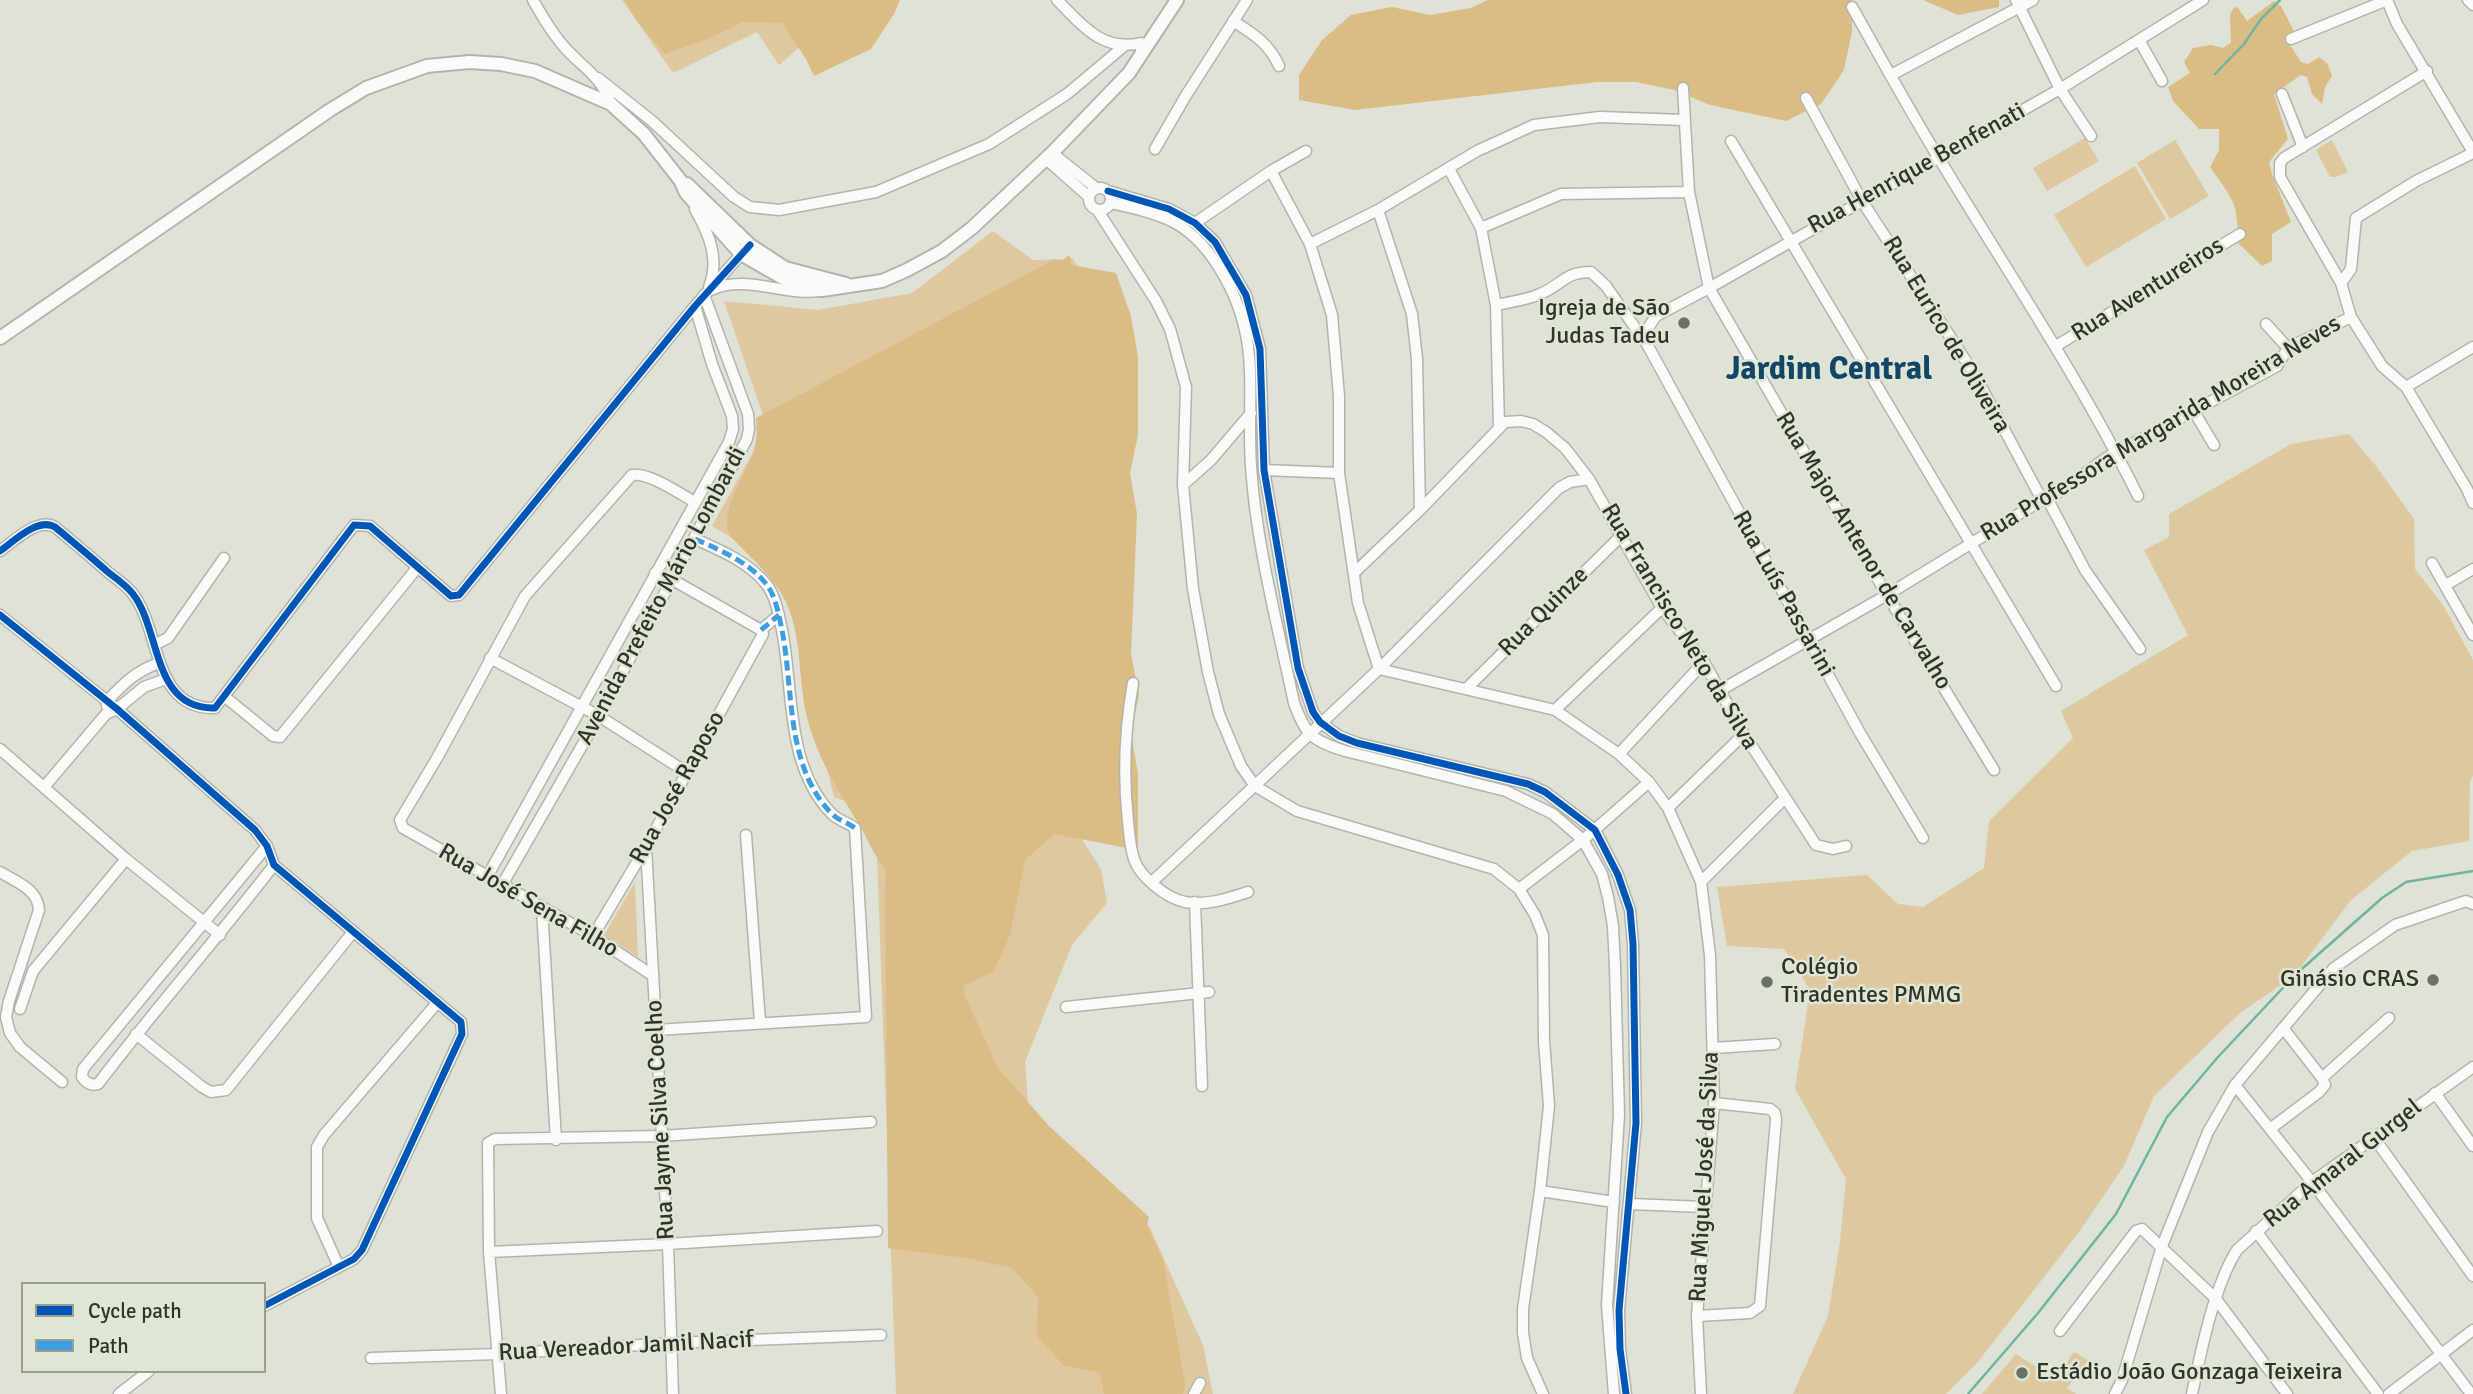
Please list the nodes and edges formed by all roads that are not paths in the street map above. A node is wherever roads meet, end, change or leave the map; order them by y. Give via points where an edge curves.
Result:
1 (533, 0) edge
2 (1057, 0) edge
3 (1177, 0) edge
4 (1247, 0) edge
5 (2033, 0) edge
6 (2203, 0) edge
7 (2387, 0) edge
8 (2468, 0) edge
9 (2018, 4) edge
10 (2473, 5) edge
11 (1852, 6) dead end
12 (1233, 21) junction
13 (2291, 39) dead end
14 (2139, 40) junction
15 (1123, 47) junction
16 (1141, 57) junction
17 (1279, 66) dead end
18 (2427, 71) junction
19 (1891, 75) junction
20 (598, 79) junction
21 (2162, 81) dead end
22 (1683, 88) dead end
23 (2060, 89) junction
24 (2281, 94) dead end
25 (1806, 98) dead end
26 (611, 104) junction
27 (1684, 121) junction
28 (2091, 136) dead end
29 (1731, 141) dead end
30 (2303, 147) junction
31 (1155, 149) dead end
32 (1306, 151) dead end
33 (2473, 152) edge
34 (1049, 156) junction
35 (1938, 158) junction
36 (1450, 169) junction
37 (1271, 171) junction
38 (680, 180) junction
39 (1096, 188) junction
40 (1108, 191) junction
41 (1689, 192) junction
42 (686, 193) junction
43 (1089, 197) junction
44 (1862, 201) junction
45 (1111, 203) junction
46 (1378, 210) junction
47 (1098, 211) junction
48 (1195, 223) junction
49 (1481, 228) junction
50 (2240, 234) dead end
51 (1789, 241) junction
52 (1310, 244) junction
53 (713, 249) junction
54 (745, 250) junction
55 (727, 269) junction
56 (741, 282) junction
57 (2341, 283) junction
58 (853, 286) junction
59 (1709, 288) junction
60 (822, 290) junction
61 (706, 293) junction
62 (1496, 305) junction
63 (695, 306) junction
64 (2351, 317) junction
65 (2266, 324) dead end
66 (0, 338) edge
67 (1648, 346) junction
68 (2056, 346) junction
69 (2473, 347) edge
70 (2288, 348) junction
71 (2406, 387) junction
72 (2193, 410) junction
73 (1251, 413) junction
74 (748, 414) junction
75 (732, 416) junction
76 (1499, 427) junction
77 (2214, 445) dead end
78 (2116, 453) junction
79 (1264, 470) junction
80 (1339, 473) junction
81 (1589, 479) junction
82 (1182, 485) junction
83 (2138, 496) dead end
84 (2045, 500) junction
85 (695, 502) junction
86 (2473, 503) edge
87 (1420, 510) junction
88 (1622, 535) junction
89 (695, 539) junction
90 (1970, 543) junction
91 (0, 551) edge
92 (224, 558) dead end
93 (2432, 563) dead end
94 (417, 568) junction
95 (2473, 569) edge
96 (655, 573) junction
97 (1354, 573) junction
98 (673, 580) junction
99 (2446, 585) junction
100 (1887, 595) junction
101 (1662, 608) junction
102 (0, 615) edge
103 (779, 615) junction
104 (762, 634) junction
105 (2473, 635) edge
106 (1808, 640) junction
107 (154, 645) junction
108 (2140, 649) dead end
109 (490, 658) junction
110 (1704, 662) junction
111 (159, 663) junction
112 (1378, 669) junction
113 (166, 679) junction
114 (1133, 682) dead end
115 (2056, 686) dead end
116 (1466, 688) junction
117 (1719, 691) junction
118 (224, 696) junction
119 (107, 701) junction
120 (582, 707) junction
121 (117, 709) junction
122 (1555, 710) junction
123 (106, 714) junction
124 (599, 716) junction
125 (1320, 722) junction
126 (1308, 734) junction
127 (1744, 734) junction
128 (0, 749) edge
129 (1619, 754) junction
130 (1994, 770) dead end
131 (686, 772) junction
132 (1649, 782) junction
133 (45, 786) junction
134 (1255, 786) junction
135 (1785, 798) junction
136 (1668, 808) junction
137 (1595, 830) junction
138 (746, 835) dead end
139 (1923, 838) dead end
140 (1583, 840) junction
141 (267, 846) junction
142 (1846, 846) dead end
143 (646, 847) junction
144 (127, 859) junction
145 (274, 865) junction
146 (0, 872) edge
147 (487, 877) junction
148 (1152, 882) junction
149 (1701, 882) junction
150 (502, 885) junction
151 (1519, 889) junction
152 (1248, 892) dead end
153 (1195, 902) junction
154 (2469, 903) edge
155 (542, 909) junction
156 (205, 923) junction
157 (354, 932) junction
158 (220, 935) junction
159 (593, 936) junction
160 (652, 975) junction
161 (1204, 993) junction
162 (437, 1003) junction
163 (1066, 1007) dead end
164 (20, 1009) dead end
165 (2389, 1018) dead end
166 (760, 1022) junction
167 (2283, 1028) junction
168 (656, 1030) junction
169 (136, 1034) junction
170 (1774, 1044) dead end
171 (1713, 1048) junction
172 (2473, 1067) edge
173 (2322, 1078) junction
174 (62, 1082) dead end
175 (2235, 1085) junction
176 (1202, 1086) dead end
177 (2435, 1093) junction
178 (1714, 1103) junction
179 (872, 1122) dead end
180 (2270, 1129) junction
181 (661, 1136) junction
182 (2375, 1139) junction
183 (556, 1140) junction
184 (2473, 1146) edge
185 (2312, 1182) junction
186 (1540, 1191) junction
187 (1614, 1202) junction
188 (1630, 1204) junction
189 (1704, 1207) junction
190 (877, 1230) dead end
191 (2256, 1231) junction
192 (668, 1244) junction
193 (2162, 1246) junction
194 (489, 1252) junction
195 (339, 1267) junction
196 (2473, 1276) edge
197 (2216, 1299) junction
198 (266, 1305) edge
199 (1697, 1316) junction
200 (2473, 1329) edge
201 (2060, 1331) dead end
202 (881, 1335) dead end
203 (672, 1343) junction
204 (2440, 1353) junction
205 (498, 1354) junction
206 (371, 1358) dead end
207 (146, 1373) edge
208 (1200, 1383) dead end
209 (2195, 1392) edge
210 (118, 1394) edge
211 (501, 1394) edge
212 (673, 1394) edge
213 (1194, 1394) edge
214 (1543, 1394) edge
215 (1614, 1394) edge
216 (1626, 1394) edge
217 (1701, 1394) edge
218 (2115, 1394) edge
219 (2287, 1394) edge
220 (2378, 1394) edge
221 (2389, 1394) edge
222 (2472, 1394) edge

1 - 20 street via 547,26
2 - 15 street via 1087,30
3 - 16 main road
4 - 12 street
5 - 9 street
6 - 14 street, Rua Henrique Benfenati
7 - 13 street
7 - 18 street
8 - 10 street
9 - 19 street
9 - 23 street
11 - 19 street
12 - 17 street via 1261,39
12 - 31 street
14 - 21 street
14 - 23 street, Rua Henrique Benfenati
15 - 16 street via 1141,43
15 - 20 street via 1067,94 989,144 876,192 779,210 750,207 734,197 652,121
16 - 34 main road
18 - 30 street
18 - 33 street
19 - 35 street
20 - 26 street
22 - 27 street, Rua Major Antenor de Carvalho
23 - 28 street
23 - 35 street, Rua Henrique Benfenati
24 - 30 street
25 - 44 street, Rua Eurico de Oliveira
26 - 38 main road via 644,134
26 - 66 main road via 535,71 502,64 427,66 394,77 330,110
27 - 36 street via 1600,117 1534,125
27 - 41 street, Rua Major Antenor de Carvalho
29 - 51 street
30 - 57 street via 2280,163 2280,177
32 - 37 street
33 - 57 street via 2356,218 2351,269
34 - 39 street
34 - 43 street
34 - 58 main road via 942,251 881,281
35 - 44 street, Rua Henrique Benfenati
35 - 68 street
36 - 46 street
36 - 49 street
37 - 48 street
37 - 52 street
38 - 42 main road
38 - 54 main road via 691,186
39 - 40 street
39 - 43 street
40 - 45 street
40 - 48 street via 1169,209
41 - 49 street via 1561,194
41 - 59 street, Rua Major Antenor de Carvalho
42 - 53 street
42 - 54 main road
43 - 47 street
44 - 51 street, Rua Henrique Benfenati
44 - 84 street, Rua Eurico de Oliveira via 1975,375
45 - 47 street
45 - 73 street via 1169,219 1193,234 1211,254 1229,284 1250,346
46 - 52 street
46 - 87 street via 1412,314
47 - 82 street via 1170,329 1186,387
48 - 79 street via 1216,242 1233,270 1254,321 1260,349
49 - 62 street
50 - 68 street, Rua Aventureiros
51 - 59 street, Rua Henrique Benfenati
51 - 90 street
52 - 80 street via 1332,316
53 - 55 street
53 - 61 street via 714,269
54 - 55 street
54 - 58 main road via 785,268
54 - 60 main road via 783,278
55 - 56 street
55 - 61 street
56 - 60 street via 795,292
56 - 61 street
57 - 64 street
58 - 60 main road
59 - 67 street, Rua Henrique Benfenati via 1656,316 1648,328
59 - 100 street, Rua Major Antenor de Carvalho
61 - 63 street
61 - 74 street, Avenida Prefeito Mário Lombardi
62 - 67 street, Rua Luís Passarini via 1542,294 1577,272 1591,272
62 - 76 street
63 - 75 street, Avenida Prefeito Mário Lombardi
63 - 94 street via 459,595 451,596
64 - 70 street, Rua Professora Margarida Moreira Neves
64 - 71 street via 2382,366
65 - 70 street
67 - 106 street, Rua Luís Passarini
68 - 78 street
69 - 71 street
70 - 72 street, Rua Professora Margarida Moreira Neves via 2277,366
71 - 86 street
72 - 77 street
72 - 78 street, Rua Professora Margarida Moreira Neves
73 - 82 street
73 - 126 street via 1251,467 1266,568 1294,703
74 - 75 street
74 - 89 street, Avenida Prefeito Mário Lombardi via 747,439
75 - 85 street, Avenida Prefeito Mário Lombardi via 729,442
76 - 81 street, Rua Francisco Neto da Silva via 1513,421 1533,424 1565,448
76 - 87 street
78 - 83 street
78 - 84 street, Rua Professora Margarida Moreira Neves
79 - 80 street
79 - 125 street via 1298,668
80 - 97 street
81 - 88 street, Rua Francisco Neto da Silva
81 - 112 street via 1559,488
82 - 134 street via 1208,672 1228,739
84 - 90 street, Rua Professora Margarida Moreira Neves
84 - 108 street, Rua Eurico de Oliveira via 2085,570
85 - 96 street, Avenida Prefeito Mário Lombardi
85 - 109 street via 639,474 632,475 525,596
87 - 97 street
88 - 101 street, Rua Francisco Neto da Silva
88 - 116 street, Rua Quinze
89 - 98 street, Avenida Prefeito Mário Lombardi
89 - 103 street via 747,567 767,585
90 - 100 street, Rua Professora Margarida Moreira Neves
90 - 115 street
91 - 107 street via 37,526 55,527 132,592
92 - 107 street via 168,638
93 - 99 street
94 - 118 street via 280,737
94 - 118 street via 370,526 354,525
95 - 99 street
96 - 98 street
96 - 120 street, Avenida Prefeito Mário Lombardi
97 - 112 street
98 - 104 street
98 - 124 street, Avenida Prefeito Mário Lombardi
99 - 105 street
100 - 106 street, Rua Professora Margarida Moreira Neves
100 - 130 street, Rua Major Antenor de Carvalho
101 - 110 street, Rua Francisco Neto da Silva
101 - 122 street
102 - 119 street
103 - 104 street
103 - 166 street via 795,736 804,769 831,813 855,828 866,1017
104 - 131 street, Rua José Raposo
106 - 117 street, Rua Professora Margarida Moreira Neves
106 - 139 street, Rua Luís Passarini
107 - 111 street
109 - 120 street
109 - 147 street, Rua José Sena Filho via 400,820 403,828
110 - 117 street, Rua Francisco Neto da Silva
110 - 129 street
111 - 113 street
111 - 119 street via 140,670
112 - 116 street, Rua Miguel José da Silva
112 - 125 street
113 - 118 street via 180,696 200,708 215,708
113 - 121 street via 144,687
114 - 148 street via 1125,747 1126,801 1133,858
116 - 122 street, Rua Miguel José da Silva
117 - 127 street, Rua Francisco Neto da Silva
119 - 121 street
119 - 123 street
120 - 124 street
120 - 147 street, Avenida Prefeito Mário Lombardi
121 - 123 street
121 - 141 street via 255,830
122 - 129 street, Rua Miguel José da Silva
123 - 133 street
124 - 131 street
124 - 150 street, Avenida Prefeito Mário Lombardi
125 - 126 street
125 - 137 street via 1357,743 1528,784
126 - 134 street
126 - 140 street via 1345,751 1506,791 1553,814
127 - 135 street, Rua Francisco Neto da Silva
127 - 136 street
128 - 133 street
129 - 132 street, Rua Miguel José da Silva
131 - 143 street, Rua José Raposo
132 - 136 street, Rua Miguel José da Silva
132 - 137 street
133 - 144 street
134 - 148 street
134 - 151 street via 1323,821 1494,869
135 - 142 street, Rua Francisco Neto da Silva via 1816,845
135 - 149 street
136 - 149 street, Rua Miguel José da Silva
137 - 140 street
137 - 188 street via 1625,891 1632,933 1636,1123
138 - 166 street
140 - 151 street
140 - 187 street via 1602,874 1613,926 1619,1115
141 - 145 street
141 - 156 street
143 - 159 street, Rua José Raposo
143 - 160 street, Rua Jayme Silva Coelho
144 - 156 street
144 - 164 street via 33,971
145 - 157 street
145 - 158 street
146 - 174 street via 34,894 39,910 9,1001 6,1017 10,1032 20,1047
147 - 150 street, Rua José Sena Filho
148 - 153 street via 1170,896
149 - 171 street, Rua Miguel José da Silva via 1710,955
150 - 155 street, Rua José Sena Filho
151 - 186 street via 1543,935 1549,1107
152 - 153 street
153 - 161 street
154 - 167 street via 2395,925 2362,947 2333,968
155 - 159 street, Rua José Sena Filho
155 - 183 street
156 - 158 street
156 - 169 street via 83,1069 85,1081 98,1084
157 - 162 street
157 - 169 street via 226,1090 211,1092 202,1087
158 - 169 street
159 - 160 street, Rua José Sena Filho
160 - 168 street, Rua Jayme Silva Coelho
161 - 163 street
161 - 176 street
162 - 195 street via 461,1022 463,1034 362,1251
162 - 195 street via 317,1147 317,1218
165 - 173 street
166 - 168 street
167 - 173 street
167 - 175 street
168 - 181 street, Rua Jayme Silva Coelho
170 - 171 street
171 - 178 street, Rua Miguel José da Silva
172 - 177 street, Rua Amaral Gurgel
173 - 180 street via 2325,1085 2319,1092
175 - 180 street
175 - 193 street via 2208,1132
177 - 182 street, Rua Amaral Gurgel
177 - 184 street
178 - 189 street, Rua Miguel José da Silva
178 - 199 street via 1770,1109 1776,1120 1760,1306 1750,1313
179 - 181 street
180 - 185 street
181 - 183 street
181 - 192 street, Rua Jayme Silva Coelho
182 - 185 street, Rua Amaral Gurgel
182 - 196 street
183 - 194 street via 495,1139 488,1143
185 - 191 street, Rua Amaral Gurgel
185 - 204 street
186 - 187 street
186 - 214 street via 1523,1321 1527,1358
187 - 215 street via 1607,1305
188 - 189 street
188 - 216 street via 1619,1310
189 - 199 street, Rua Miguel José da Silva
190 - 192 street
191 - 197 street, Rua Amaral Gurgel via 2231,1260
191 - 220 street
192 - 194 street
192 - 203 street, Rua Jayme Silva Coelho
193 - 197 street
193 - 201 street via 2142,1229 2136,1231
193 - 218 street
194 - 205 street
195 - 198 street
197 - 209 street, Rua Amaral Gurgel
197 - 219 street
199 - 217 street, Rua Miguel José da Silva
200 - 204 street
202 - 203 street, Rua Vereador Jamil Nacif
203 - 205 street, Rua Vereador Jamil Nacif
203 - 212 street, Rua Jayme Silva Coelho
204 - 221 street
204 - 222 street
205 - 206 street, Rua Vereador Jamil Nacif
205 - 211 street
207 - 210 street
208 - 213 street

